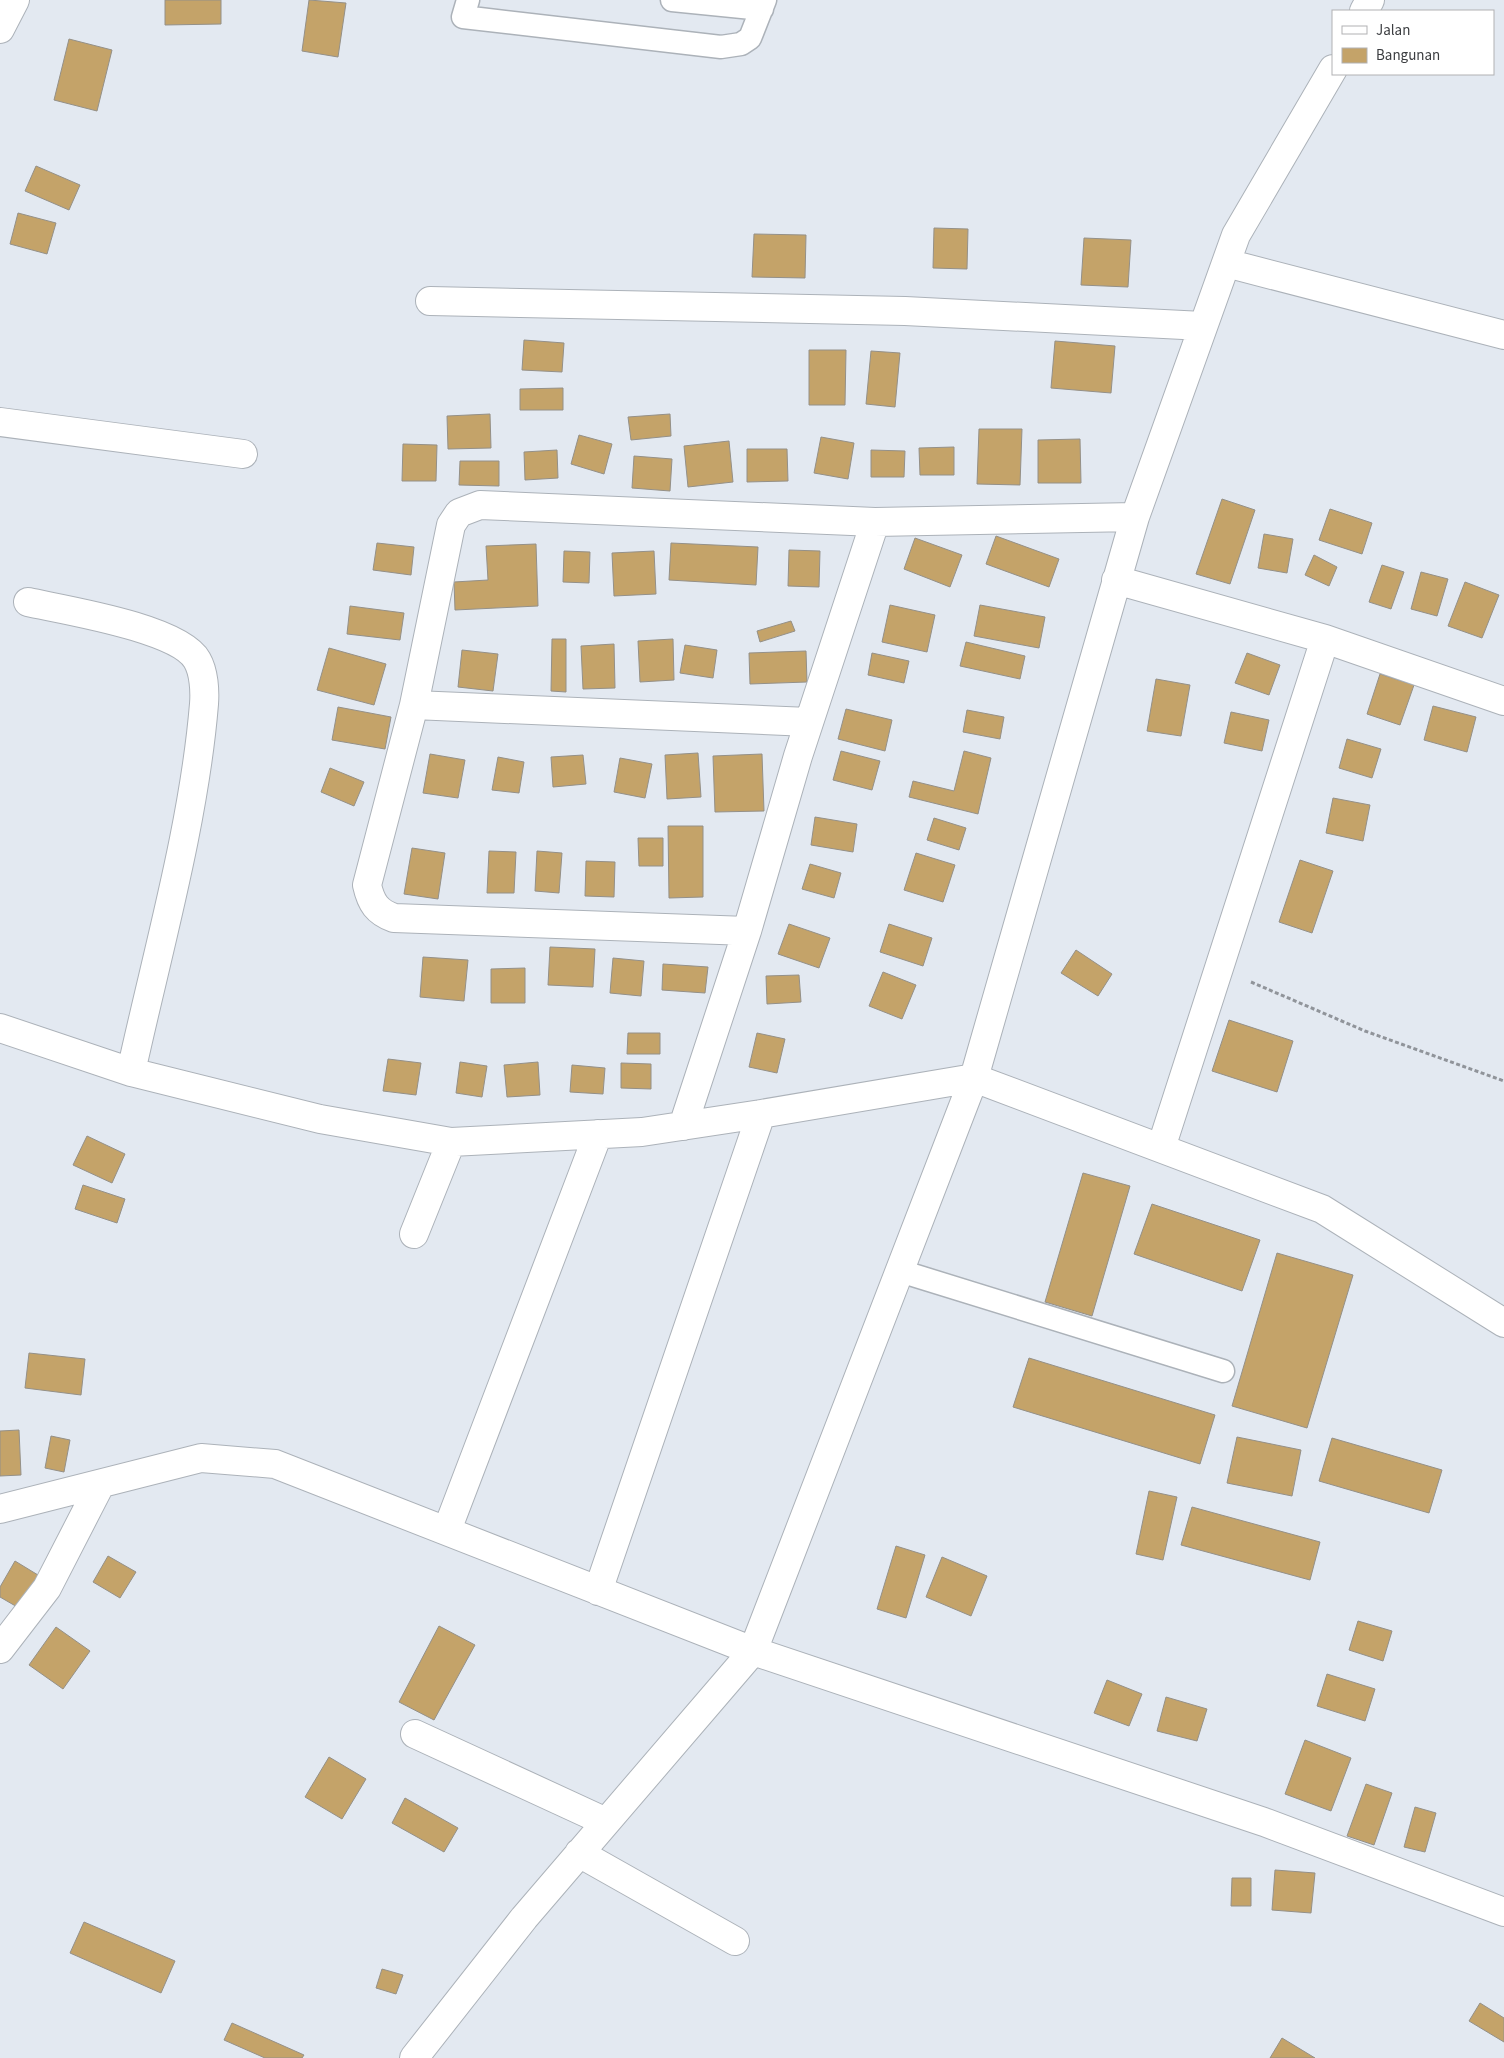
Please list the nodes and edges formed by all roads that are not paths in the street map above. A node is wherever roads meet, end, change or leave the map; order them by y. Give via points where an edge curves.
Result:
1 (15, 0) edge
2 (468, 0) edge
3 (672, 0) edge
4 (764, 4) edge
5 (0, 29) edge
6 (1332, 71) edge
7 (1226, 263) junction
8 (430, 301) dead end
9 (1203, 326) junction
10 (1504, 335) edge
11 (0, 422) edge
12 (243, 454) dead end
13 (1135, 517) junction
14 (875, 522) junction
15 (1116, 580) junction
16 (28, 602) dead end
17 (1325, 639) junction
18 (1504, 701) edge
19 (414, 705) junction
20 (808, 722) junction
21 (747, 931) junction
22 (0, 1028) edge
23 (130, 1072) junction
24 (974, 1078) junction
25 (761, 1114) junction
26 (683, 1126) junction
27 (598, 1134) junction
28 (451, 1142) junction
29 (1161, 1148) junction
30 (414, 1234) dead end
31 (900, 1271) junction
32 (1504, 1323) edge
33 (1223, 1371) dead end
34 (100, 1485) junction
35 (0, 1508) edge
36 (447, 1530) junction
37 (598, 1591) junction
38 (0, 1649) edge
39 (753, 1651) junction
40 (414, 1734) dead end
41 (606, 1822) junction
42 (579, 1853) junction
43 (1504, 1912) edge
44 (735, 1940) dead end
45 (414, 2058) edge

1 - 5 street
2 - 4 lane via 463,17 721,47 742,44 750,38
3 - 4 lane
6 - 7 street via 1236,235
7 - 9 street
7 - 10 street
8 - 9 street via 905,310
9 - 13 street
11 - 12 street
13 - 14 street
13 - 15 street
14 - 19 street via 480,505 467,508 451,525
14 - 20 street
15 - 17 street
15 - 24 street
16 - 23 street via 144,629 184,647 197,659 202,676 204,703 188,815
17 - 18 street
17 - 29 street
19 - 20 street
19 - 21 street via 367,885 370,899 380,913 394,918
20 - 21 street
21 - 26 street
22 - 23 street
23 - 28 street via 320,1119
24 - 25 street
24 - 29 street
24 - 31 street
25 - 26 street
25 - 37 street
26 - 27 street
27 - 28 street
27 - 36 street
28 - 30 street
29 - 32 street via 1322,1209
31 - 33 lane
31 - 39 street
34 - 35 street
34 - 36 street via 201,1458 275,1464
34 - 38 street via 47,1588
36 - 37 street
37 - 39 street
39 - 41 street
39 - 43 street via 1264,1822
40 - 41 street
41 - 42 street
42 - 44 street
42 - 45 street

